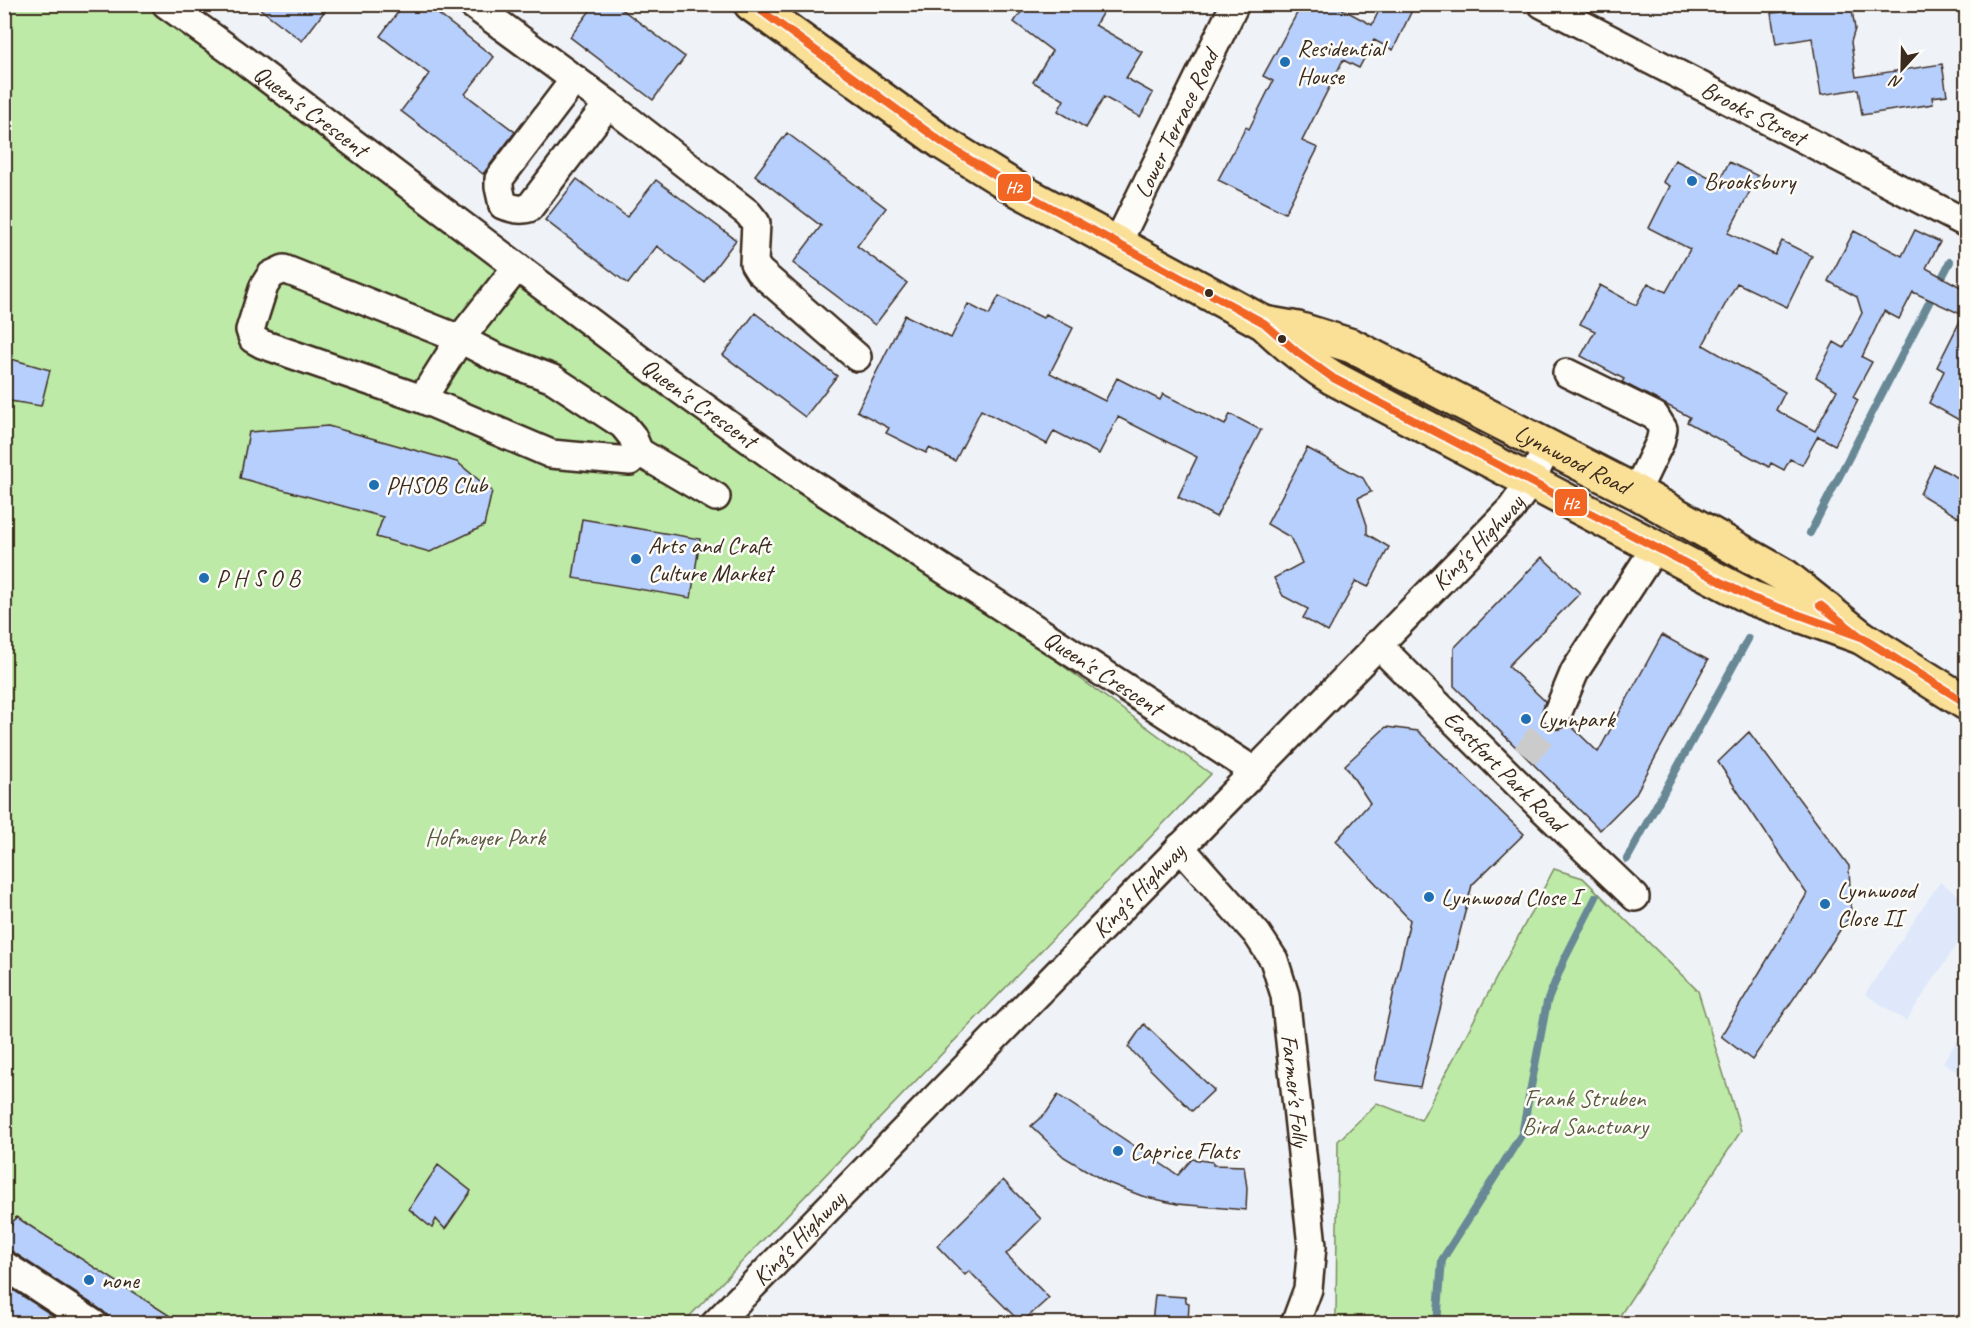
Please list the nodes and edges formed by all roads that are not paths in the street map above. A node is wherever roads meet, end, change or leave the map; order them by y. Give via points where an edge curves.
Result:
1 (166, 4) edge
2 (472, 4) edge
3 (751, 4) edge
4 (1235, 4) edge
5 (1542, 4) edge
6 (575, 79) junction
7 (608, 104) junction
8 (504, 205) junction
9 (1966, 223) edge
10 (478, 238) junction
11 (1117, 244) junction
12 (517, 267) junction
13 (1264, 323) junction
14 (460, 339) junction
15 (857, 357) dead end
16 (1567, 373) dead end
17 (422, 399) junction
18 (1547, 448) junction
19 (639, 452) junction
20 (1531, 481) junction
21 (1636, 492) junction
22 (716, 497) dead end
23 (1655, 548) junction
24 (1861, 638) junction
25 (1377, 644) junction
26 (1966, 703) edge
27 (1557, 714) tunnel mouth
28 (1254, 771) junction
29 (1180, 848) junction
30 (1635, 897) dead end
31 (4, 1265) edge
32 (94, 1323) edge
33 (715, 1323) edge
34 (1295, 1323) edge

1 - 10 street, Queen's Crescent
2 - 6 street
3 - 11 main road, Lynnwood Road via 943,143
4 - 11 street, Lower Terrace Road
5 - 9 street, Brooks Street
6 - 7 street
6 - 8 street via 499,179
7 - 8 street via 529,208
7 - 15 street via 748,213 756,223 754,263 759,272
8 - 10 street
10 - 12 street, Queen's Crescent
11 - 13 main road, Lynnwood Road
12 - 14 street
12 - 28 street, Queen's Crescent via 802,478
13 - 18 main road, Lynnwood Road via 1352,346
13 - 20 main road, Lynnwood Road via 1308,363 1333,378
14 - 17 street
14 - 17 street via 285,269 272,275 264,286 250,330 253,339
14 - 19 street via 553,379 623,425
16 - 21 street via 1655,416 1663,429
17 - 19 street via 551,454 630,461
18 - 20 street, King's Highway
18 - 21 main road, Lynnwood Road
19 - 22 street
20 - 23 main road, Lynnwood Road
20 - 25 street, King's Highway via 1511,509
21 - 24 main road, Lynnwood Road via 1785,576
23 - 24 main road, Lynnwood Road via 1752,598
23 - 27 street via 1575,671
24 - 26 main road, Lynnwood Road
25 - 28 street, King's Highway
25 - 30 street, Eastfort Park Road via 1517,765
28 - 29 street, King's Highway
29 - 33 street, King's Highway
29 - 34 street, Farmer's Folly via 1257,934 1274,960 1285,995 1312,1246 1308,1289
31 - 32 street

